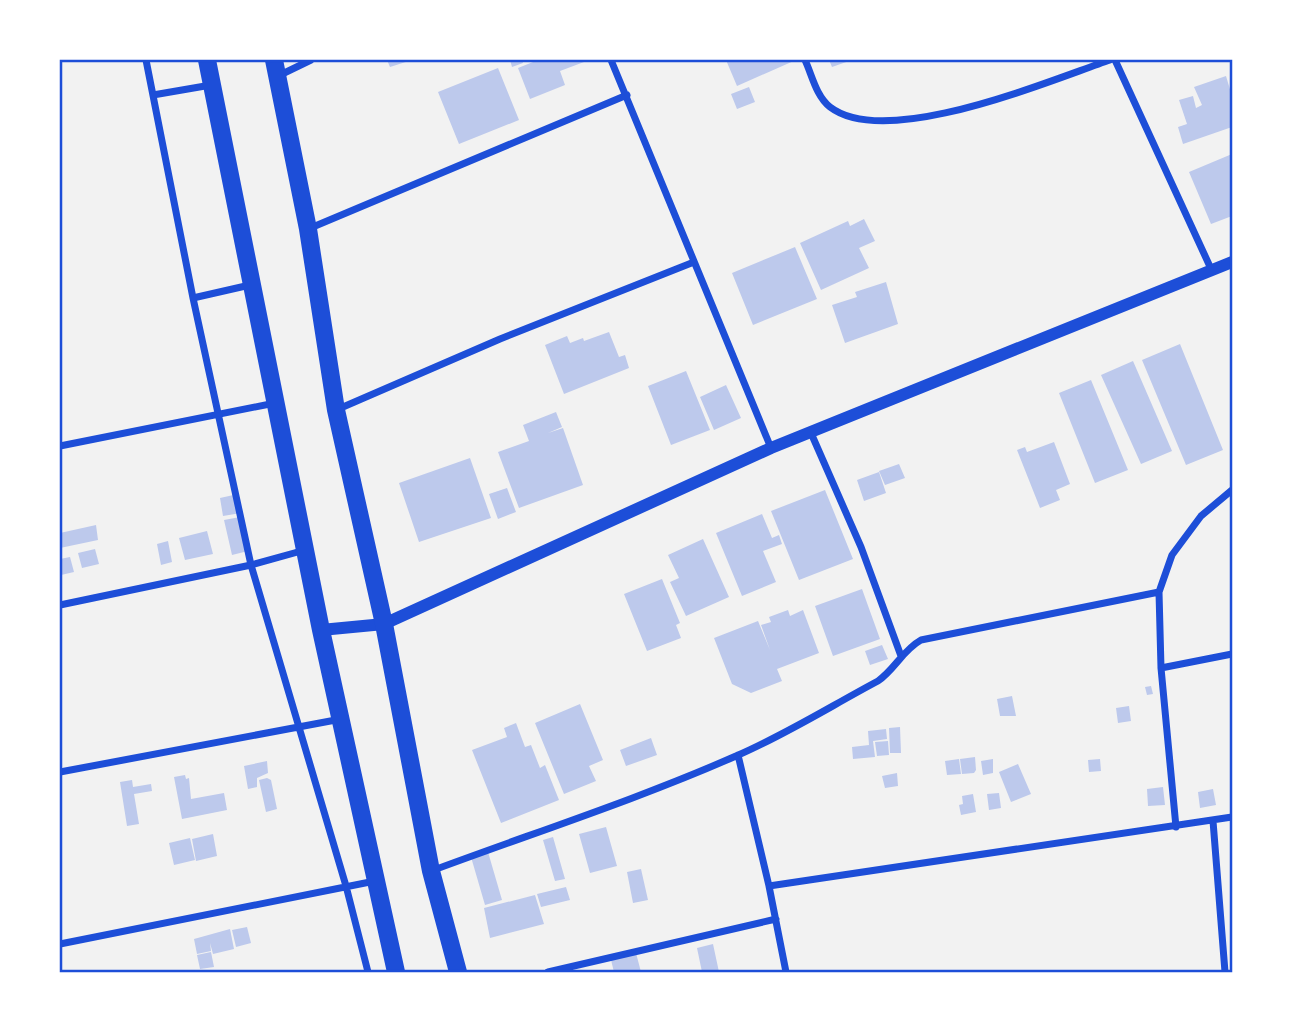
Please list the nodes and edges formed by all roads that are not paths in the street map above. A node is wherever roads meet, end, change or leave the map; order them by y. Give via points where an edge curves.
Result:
1 (146, 60) edge
2 (207, 60) edge
3 (311, 60) edge
4 (611, 60) edge
5 (805, 60) edge
6 (1110, 60) edge
7 (1115, 60) edge
8 (276, 68) edge
9 (213, 85) junction
10 (153, 95) junction
11 (627, 96) junction
12 (308, 229) junction
13 (694, 262) junction
14 (1233, 262) edge
15 (1212, 271) junction
16 (253, 284) junction
17 (193, 298) junction
18 (276, 403) junction
19 (336, 410) junction
20 (217, 415) junction
21 (811, 433) junction
22 (60, 446) edge
23 (771, 449) junction
24 (1233, 490) edge
25 (305, 550) junction
26 (251, 565) junction
27 (1159, 592) junction
28 (60, 605) edge
29 (384, 624) junction
30 (321, 630) junction
31 (1233, 654) edge
32 (901, 656) junction
33 (1161, 668) junction
34 (341, 719) junction
35 (298, 728) junction
36 (738, 755) junction
37 (60, 772) edge
38 (1233, 817) edge
39 (1213, 821) junction
40 (1176, 827) junction
41 (431, 871) junction
42 (376, 881) junction
43 (346, 886) junction
44 (769, 886) junction
45 (776, 919) junction
46 (60, 944) edge
47 (368, 972) edge
48 (396, 972) edge
49 (457, 972) edge
50 (548, 972) edge
51 (786, 972) edge
52 (1225, 972) edge

1 - 10 street
2 - 9 main road
3 - 8 street
4 - 11 street
5 - 6 street via 828,105 870,120 911,120 950,113
7 - 15 street
8 - 12 main road
9 - 10 street
9 - 16 main road
10 - 17 street
11 - 12 street
11 - 13 street
12 - 19 main road
13 - 19 street
13 - 23 street
14 - 15 street
15 - 21 street
16 - 17 street
16 - 18 main road
17 - 20 street
18 - 20 street
18 - 25 main road
19 - 29 main road
20 - 22 street
20 - 26 street
21 - 23 street
21 - 32 street via 861,547
23 - 29 street
24 - 27 street via 1200,516 1172,555
25 - 26 street
25 - 30 main road
26 - 28 street
26 - 35 street
27 - 32 street via 935,636 912,645
27 - 33 street
29 - 30 street
29 - 41 main road
30 - 34 main road
31 - 33 street
32 - 36 street via 878,681
33 - 40 street
34 - 35 street
34 - 42 main road
35 - 37 street
35 - 43 street
36 - 41 street via 595,814
36 - 44 street
38 - 39 street
39 - 40 street
39 - 52 street
40 - 44 street
41 - 49 main road
42 - 43 street
42 - 48 main road
43 - 46 street
43 - 47 street
44 - 45 street
45 - 50 street
45 - 51 street

